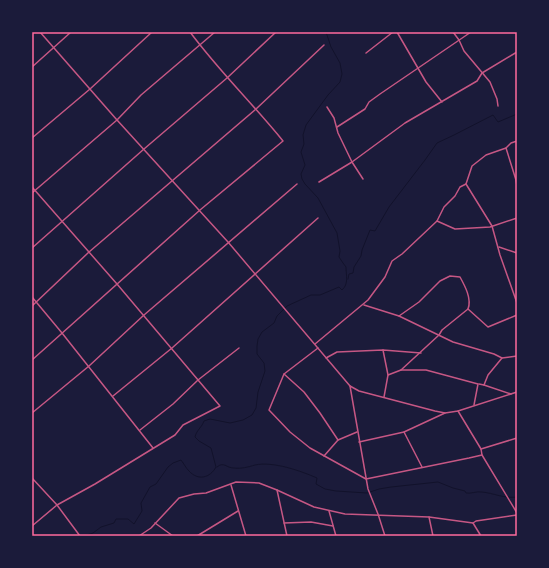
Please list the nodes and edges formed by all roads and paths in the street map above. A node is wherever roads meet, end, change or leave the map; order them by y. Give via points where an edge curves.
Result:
1 (40, 32) edge
2 (71, 32) edge
3 (152, 32) edge
4 (190, 32) edge
5 (214, 32) edge
6 (276, 32) edge
7 (393, 32) edge
8 (397, 32) edge
9 (453, 32) edge
10 (471, 32) edge
11 (459, 40) junction
12 (200, 45) junction
13 (324, 45) dead end
14 (54, 48) junction
15 (517, 52) edge
16 (366, 53) dead end
17 (32, 67) edge
18 (418, 68) junction
19 (482, 73) junction
20 (227, 78) junction
21 (90, 89) junction
22 (442, 102) junction
23 (498, 106) dead end
24 (327, 107) dead end
25 (256, 109) junction
26 (116, 120) junction
27 (337, 127) junction
28 (32, 138) edge
29 (517, 141) edge
30 (506, 148) junction
31 (144, 149) junction
32 (352, 162) junction
33 (363, 179) dead end
34 (517, 180) edge
35 (172, 181) junction
36 (319, 182) dead end
37 (297, 184) dead end
38 (466, 184) junction
39 (517, 186) edge
40 (32, 187) edge
41 (35, 190) junction
42 (32, 192) edge
43 (200, 210) junction
44 (318, 218) dead end
45 (517, 218) edge
46 (62, 221) junction
47 (437, 221) junction
48 (492, 226) junction
49 (228, 242) junction
50 (499, 247) junction
51 (32, 248) edge
52 (89, 252) junction
53 (517, 253) edge
54 (254, 275) junction
55 (117, 284) junction
56 (32, 297) edge
57 (37, 302) junction
58 (517, 303) edge
59 (364, 305) junction
60 (32, 306) edge
61 (468, 309) junction
62 (144, 316) junction
63 (399, 316) junction
64 (517, 316) edge
65 (62, 333) junction
66 (439, 335) junction
67 (315, 344) junction
68 (172, 348) junction
69 (239, 348) dead end
70 (318, 348) junction
71 (383, 350) junction
72 (421, 353) junction
73 (517, 356) edge
74 (326, 358) junction
75 (502, 358) junction
76 (32, 360) edge
77 (89, 366) junction
78 (401, 370) junction
79 (284, 374) junction
80 (388, 375) junction
81 (198, 380) junction
82 (478, 384) junction
83 (484, 385) junction
84 (350, 386) junction
85 (517, 392) edge
86 (511, 394) junction
87 (113, 396) junction
88 (384, 397) junction
89 (474, 405) junction
90 (458, 411) junction
91 (445, 413) junction
92 (32, 414) edge
93 (140, 430) junction
94 (357, 432) junction
95 (404, 432) junction
96 (517, 438) edge
97 (338, 440) junction
98 (359, 442) junction
99 (153, 448) junction
100 (480, 449) junction
101 (482, 455) junction
102 (324, 456) junction
103 (422, 468) junction
104 (32, 478) edge
105 (366, 479) junction
106 (231, 485) junction
107 (277, 490) junction
108 (57, 505) junction
109 (238, 511) junction
110 (329, 511) junction
111 (378, 514) junction
112 (517, 514) edge
113 (430, 517) junction
114 (284, 523) junction
115 (473, 523) junction
116 (155, 524) junction
117 (32, 526) edge
118 (333, 526) junction
119 (79, 535) edge
120 (139, 536) edge
121 (173, 536) edge
122 (197, 536) edge
123 (246, 536) edge
124 (287, 536) edge
125 (336, 536) edge
126 (385, 536) edge
127 (433, 536) edge
128 (481, 536) edge

1 - 14 street
2 - 14 street
3 - 21 street
4 - 12 street
5 - 12 street
6 - 20 street
7 - 16 street
8 - 18 street
9 - 11 street
10 - 11 street
11 - 18 street
11 - 19 street via 464,51
12 - 20 street
12 - 26 street
13 - 25 street
14 - 17 street
14 - 21 street
15 - 19 street
18 - 22 street
18 - 27 street
19 - 22 street via 477,81
19 - 23 street via 490,82
20 - 25 street
20 - 31 street
21 - 26 street
21 - 28 street
22 - 32 street via 405,123
24 - 27 street
25 - 35 street
25 - 43 street via 282,142
26 - 31 street
26 - 41 street
27 - 32 street
29 - 30 street
30 - 34 street
30 - 38 street via 486,154 472,166
31 - 35 street
31 - 46 street
32 - 33 street
32 - 36 street
34 - 39 street
35 - 43 street
35 - 52 street
37 - 49 street
38 - 47 street via 460,187 444,207
38 - 48 street
40 - 41 street
41 - 42 street
41 - 46 street
43 - 49 street
43 - 55 street
44 - 54 street
45 - 48 street
46 - 51 street
46 - 52 street
47 - 48 street via 455,229
47 - 59 street via 392,261 385,277
48 - 50 street
49 - 54 street
49 - 62 street
50 - 53 street
50 - 58 street
52 - 55 street
52 - 57 street
54 - 67 street
54 - 68 street
55 - 62 street
55 - 65 street
56 - 57 street
57 - 60 street
57 - 65 street
59 - 63 street
59 - 67 street
61 - 63 street via 467,292 460,277 450,276 440,281 419,302
61 - 64 street via 488,327
61 - 66 street
62 - 68 street
62 - 77 street
63 - 66 street
65 - 76 street
65 - 77 street
66 - 72 street
66 - 75 street
67 - 70 street
68 - 81 street
68 - 87 street
69 - 81 street
70 - 74 street
70 - 79 street
71 - 72 street
71 - 74 street via 337,352
71 - 80 street
72 - 78 street
73 - 75 street
74 - 84 street
75 - 83 street via 488,375
77 - 87 street
77 - 92 street
78 - 80 street
78 - 82 street via 426,370
79 - 97 street via 304,392
79 - 102 street via 269,410 290,432
80 - 88 street
81 - 93 street
81 - 99 street via 220,406 183,425 175,434
82 - 83 street
82 - 89 street
83 - 86 street
84 - 88 street
84 - 94 street
85 - 86 street
86 - 89 street
87 - 93 street
88 - 91 street
89 - 90 street
90 - 91 street
90 - 100 street
91 - 95 street
93 - 99 street
94 - 97 street
94 - 98 street
95 - 98 street
95 - 103 street
96 - 100 street
97 - 102 street
98 - 105 street
99 - 108 street
100 - 101 street
101 - 103 street
101 - 112 street
102 - 105 street
103 - 105 street
104 - 108 street
105 - 111 street
106 - 107 street via 236,482 259,483
106 - 109 street
106 - 116 street via 179,498
107 - 110 street
107 - 114 street
108 - 117 street
108 - 119 street
109 - 122 street
109 - 123 street
110 - 111 street via 345,514
110 - 118 street
111 - 113 street
111 - 126 street
112 - 115 street
113 - 115 street
113 - 127 street
114 - 118 street via 311,522
114 - 124 street
115 - 128 street
116 - 120 street
116 - 121 street
118 - 125 street

